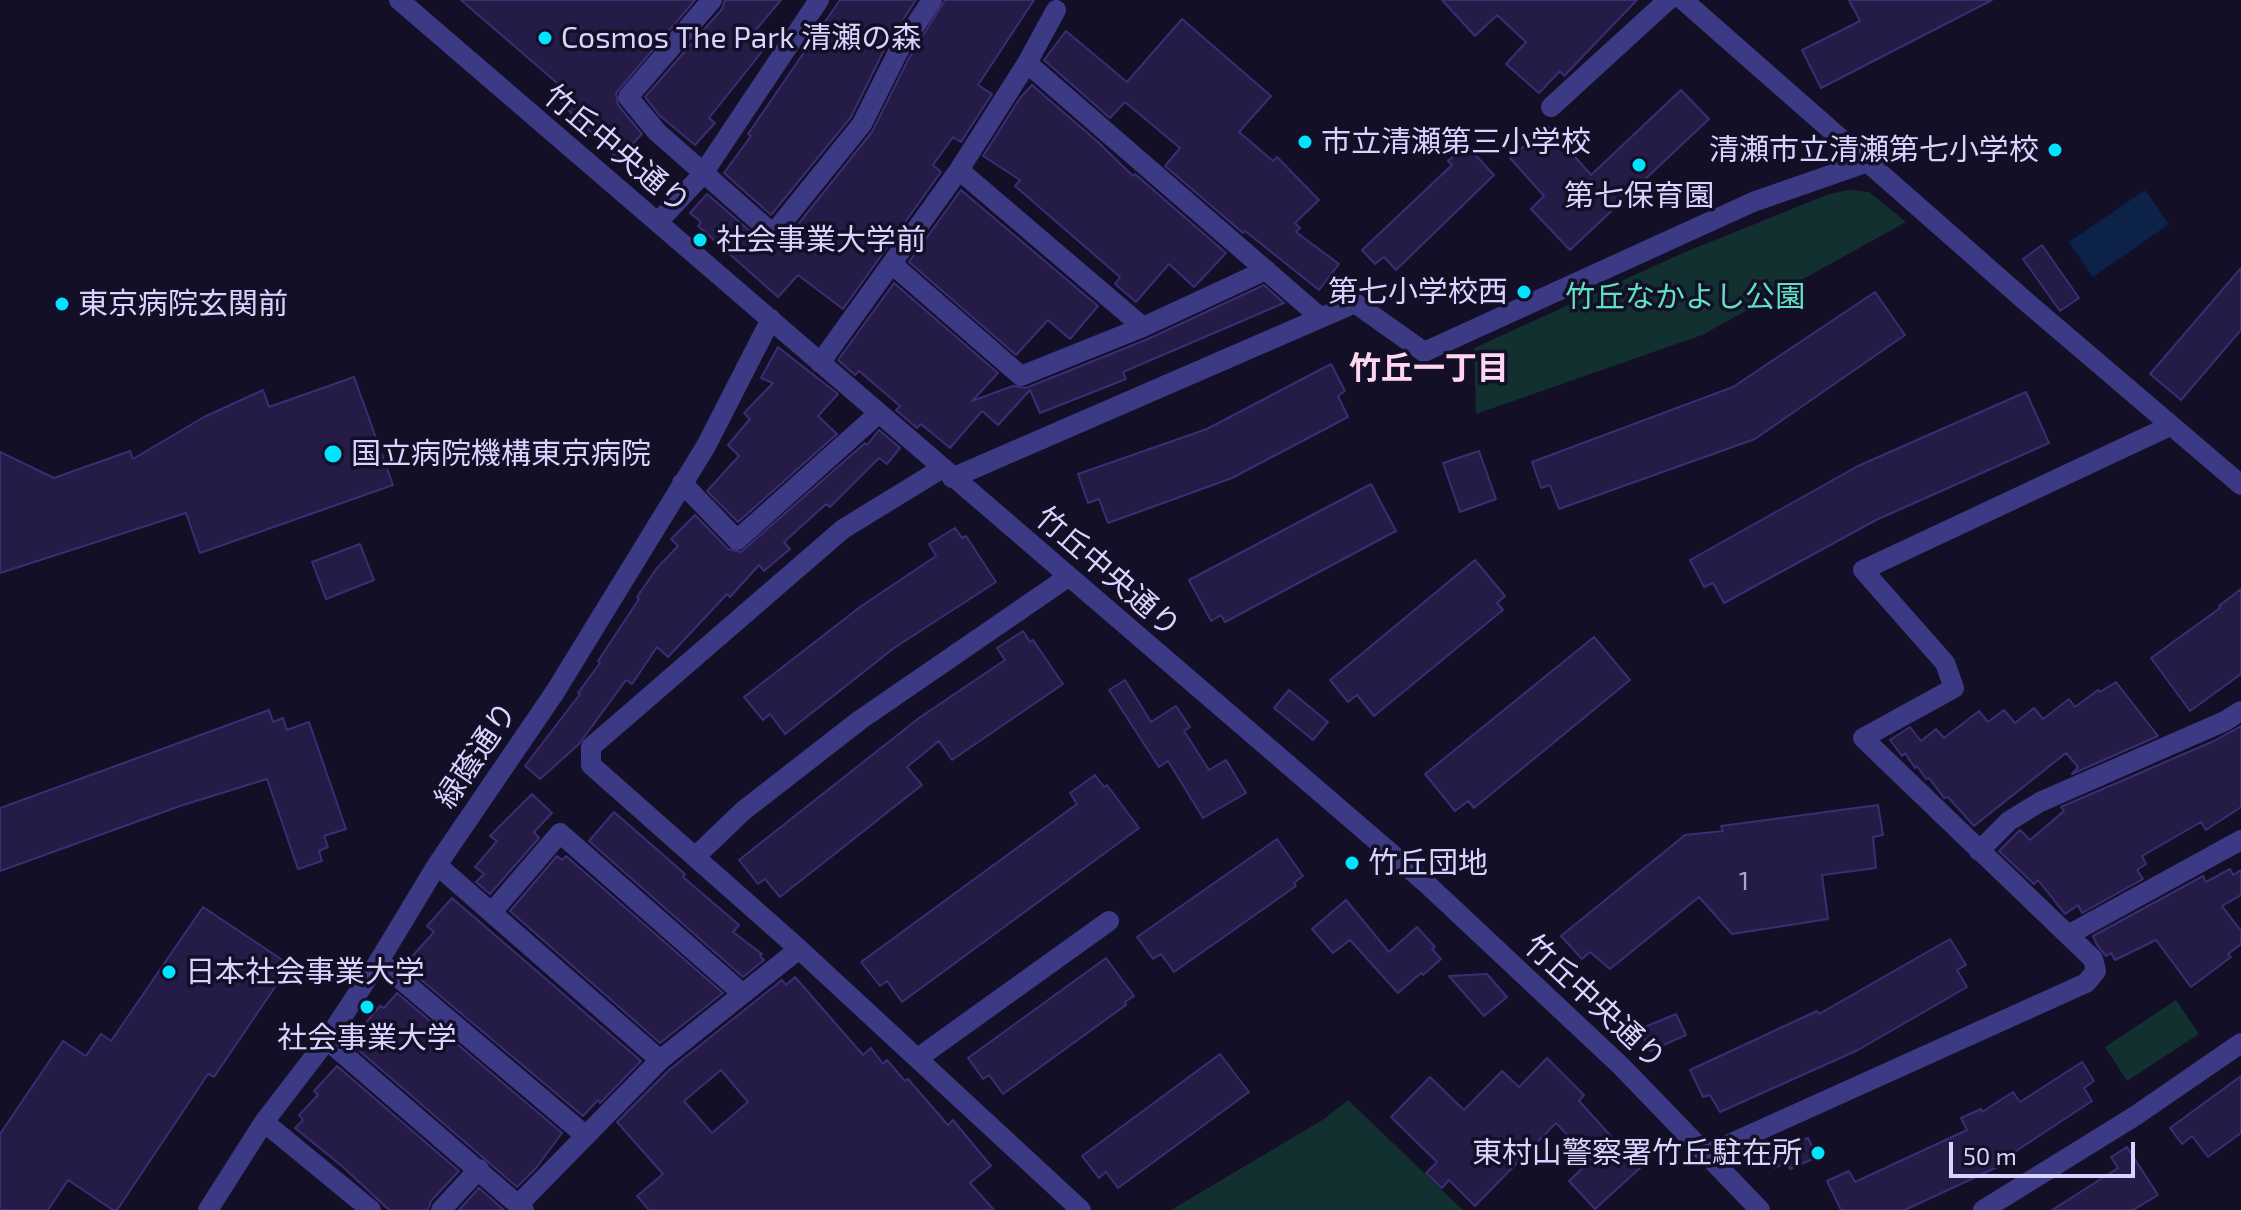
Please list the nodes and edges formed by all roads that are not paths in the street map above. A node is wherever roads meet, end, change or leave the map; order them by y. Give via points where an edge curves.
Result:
1 (399, 0) edge
2 (712, 0) edge
3 (819, 0) edge
4 (932, 0) edge
5 (1668, 0) edge
6 (1683, 0) edge
7 (1056, 10) dead end
8 (1027, 63) junction
9 (1551, 107) dead end
10 (1868, 162) junction
11 (959, 170) junction
12 (702, 175) junction
13 (658, 222) junction
14 (892, 264) junction
15 (1266, 270) junction
16 (1321, 318) junction
17 (771, 319) junction
18 (1143, 327) junction
19 (820, 363) junction
20 (878, 414) junction
21 (2170, 426) junction
22 (947, 473) junction
23 (682, 483) junction
24 (2241, 485) edge
25 (1068, 577) junction
26 (2241, 711) edge
27 (2241, 840) edge
28 (1979, 851) junction
29 (695, 857) junction
30 (437, 865) junction
31 (492, 912) junction
32 (1109, 921) dead end
33 (2068, 935) junction
34 (799, 949) junction
35 (379, 961) junction
36 (743, 994) junction
37 (327, 1040) junction
38 (2241, 1043) edge
39 (918, 1058) junction
40 (660, 1060) junction
41 (264, 1122) junction
42 (586, 1136) junction
43 (1707, 1154) junction
44 (479, 1169) junction
45 (521, 1207) edge
46 (208, 1210) edge
47 (371, 1210) edge
48 (441, 1210) edge
49 (1081, 1210) edge
50 (1760, 1210) edge
51 (1983, 1210) edge

1 - 13 street, 竹丘中央通り
2 - 12 street via 628,97
3 - 12 street
4 - 12 street via 898,52 862,124 773,234
5 - 9 street
6 - 10 street
7 - 8 street
8 - 11 street
8 - 15 street
10 - 16 street via 1753,202 1424,352 1355,303
10 - 21 street
11 - 14 street
11 - 18 street
12 - 13 street
13 - 17 street, 竹丘中央通り
14 - 18 street via 1021,376
14 - 19 street
15 - 16 street
15 - 18 street
16 - 22 street
17 - 19 street, 竹丘中央通り
17 - 23 street, 緑蔭通り
19 - 20 street, 竹丘中央通り
20 - 22 street, 竹丘中央通り
20 - 23 street via 737,540
21 - 24 street
21 - 28 street via 1863,570 1945,663 1954,688 1863,738
22 - 25 street, 竹丘中央通り
22 - 29 street via 843,529 591,747 591,765
23 - 30 street, 緑蔭通り via 555,692
25 - 29 street via 860,720 743,811
25 - 43 street, 竹丘中央通り via 1428,885
26 - 28 street via 2040,802 2009,821
27 - 33 street
28 - 33 street
29 - 34 street
30 - 31 street
30 - 35 street, 緑蔭通り
31 - 36 street via 560,833
31 - 40 street
32 - 39 street
33 - 43 street via 2093,959 2096,971 2086,983
34 - 36 street
34 - 39 street
35 - 37 street, 緑蔭通り
35 - 42 street
36 - 40 street
37 - 41 street, 緑蔭通り
37 - 44 street
38 - 51 street
39 - 49 street
40 - 42 street
41 - 46 street, 緑蔭通り
41 - 47 street
42 - 45 street
43 - 50 street, 竹丘中央通り
44 - 45 street
44 - 48 street

